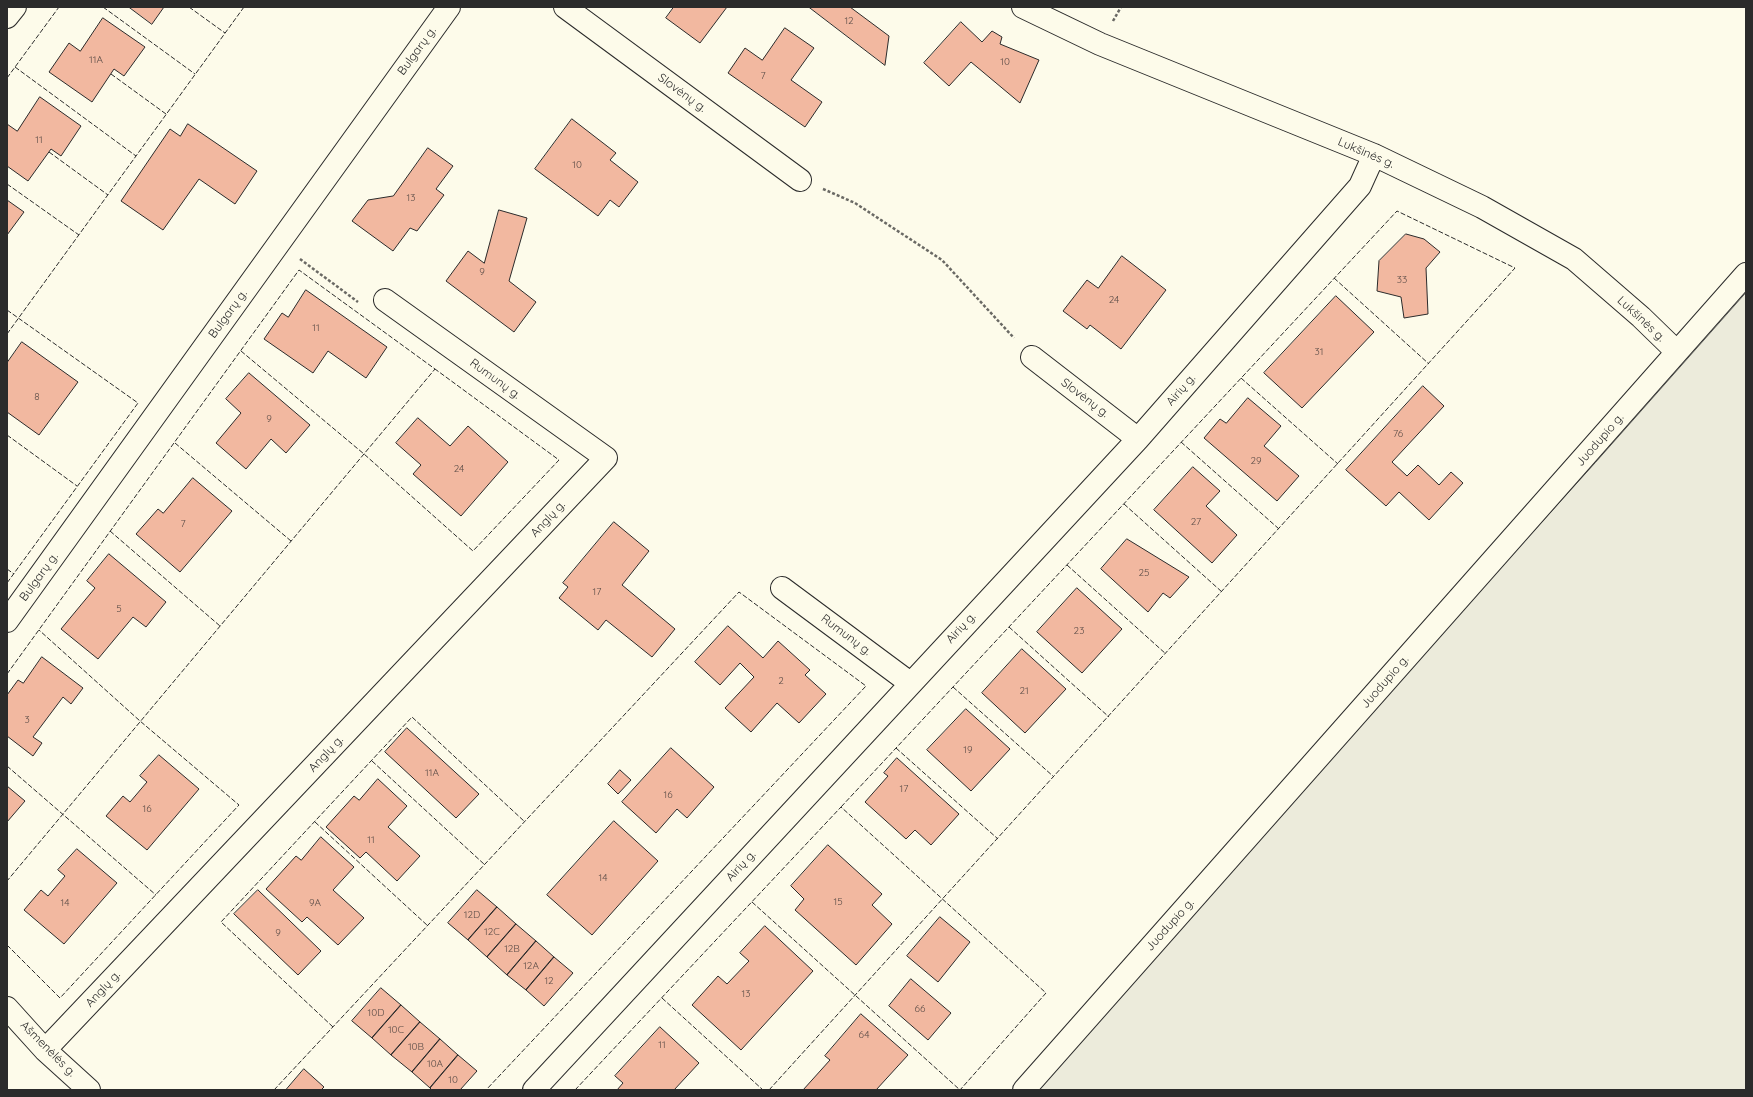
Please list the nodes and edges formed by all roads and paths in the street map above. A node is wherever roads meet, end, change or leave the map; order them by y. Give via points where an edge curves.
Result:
1 (15, 7) edge
2 (449, 7) edge
3 (565, 7) edge
4 (1023, 7) edge
5 (7, 17) edge
6 (1374, 155) junction
7 (800, 180) joint
8 (278, 243) junction
9 (1746, 274) edge
10 (385, 300) joint
11 (1677, 352) junction
12 (1032, 358) joint
13 (1138, 439) junction
14 (606, 458) joint
15 (782, 588) dead end
16 (7, 621) edge
17 (910, 683) junction
18 (7, 1008) edge
19 (45, 1050) junction
20 (90, 1090) edge
21 (534, 1090) edge
22 (1024, 1090) edge

1 - 5 street
2 - 8 street, Bulgarų g.
3 - 7 street, Slovėnų g.
4 - 6 street, Lukšinės g. via 1100,44
6 - 11 street, Lukšinės g. via 1482,207 1574,259 1641,316
6 - 13 street, Airių g. via 1360,186
7 - 12 path via 855,203 942,260
8 - 10 path via 374,313
8 - 16 street, Bulgarų g.
9 - 11 street, Juodupio g.
10 - 14 street, Rumunų g.
11 - 22 street, Juodupio g.
12 - 13 street, Slovėnų g.
13 - 17 street, Airių g.
14 - 19 street, Anglų g.
15 - 17 street, Rumunų g.
17 - 21 street, Airių g.
18 - 19 street, Ašmenėlės g.
19 - 20 street, Ašmenėlės g.

